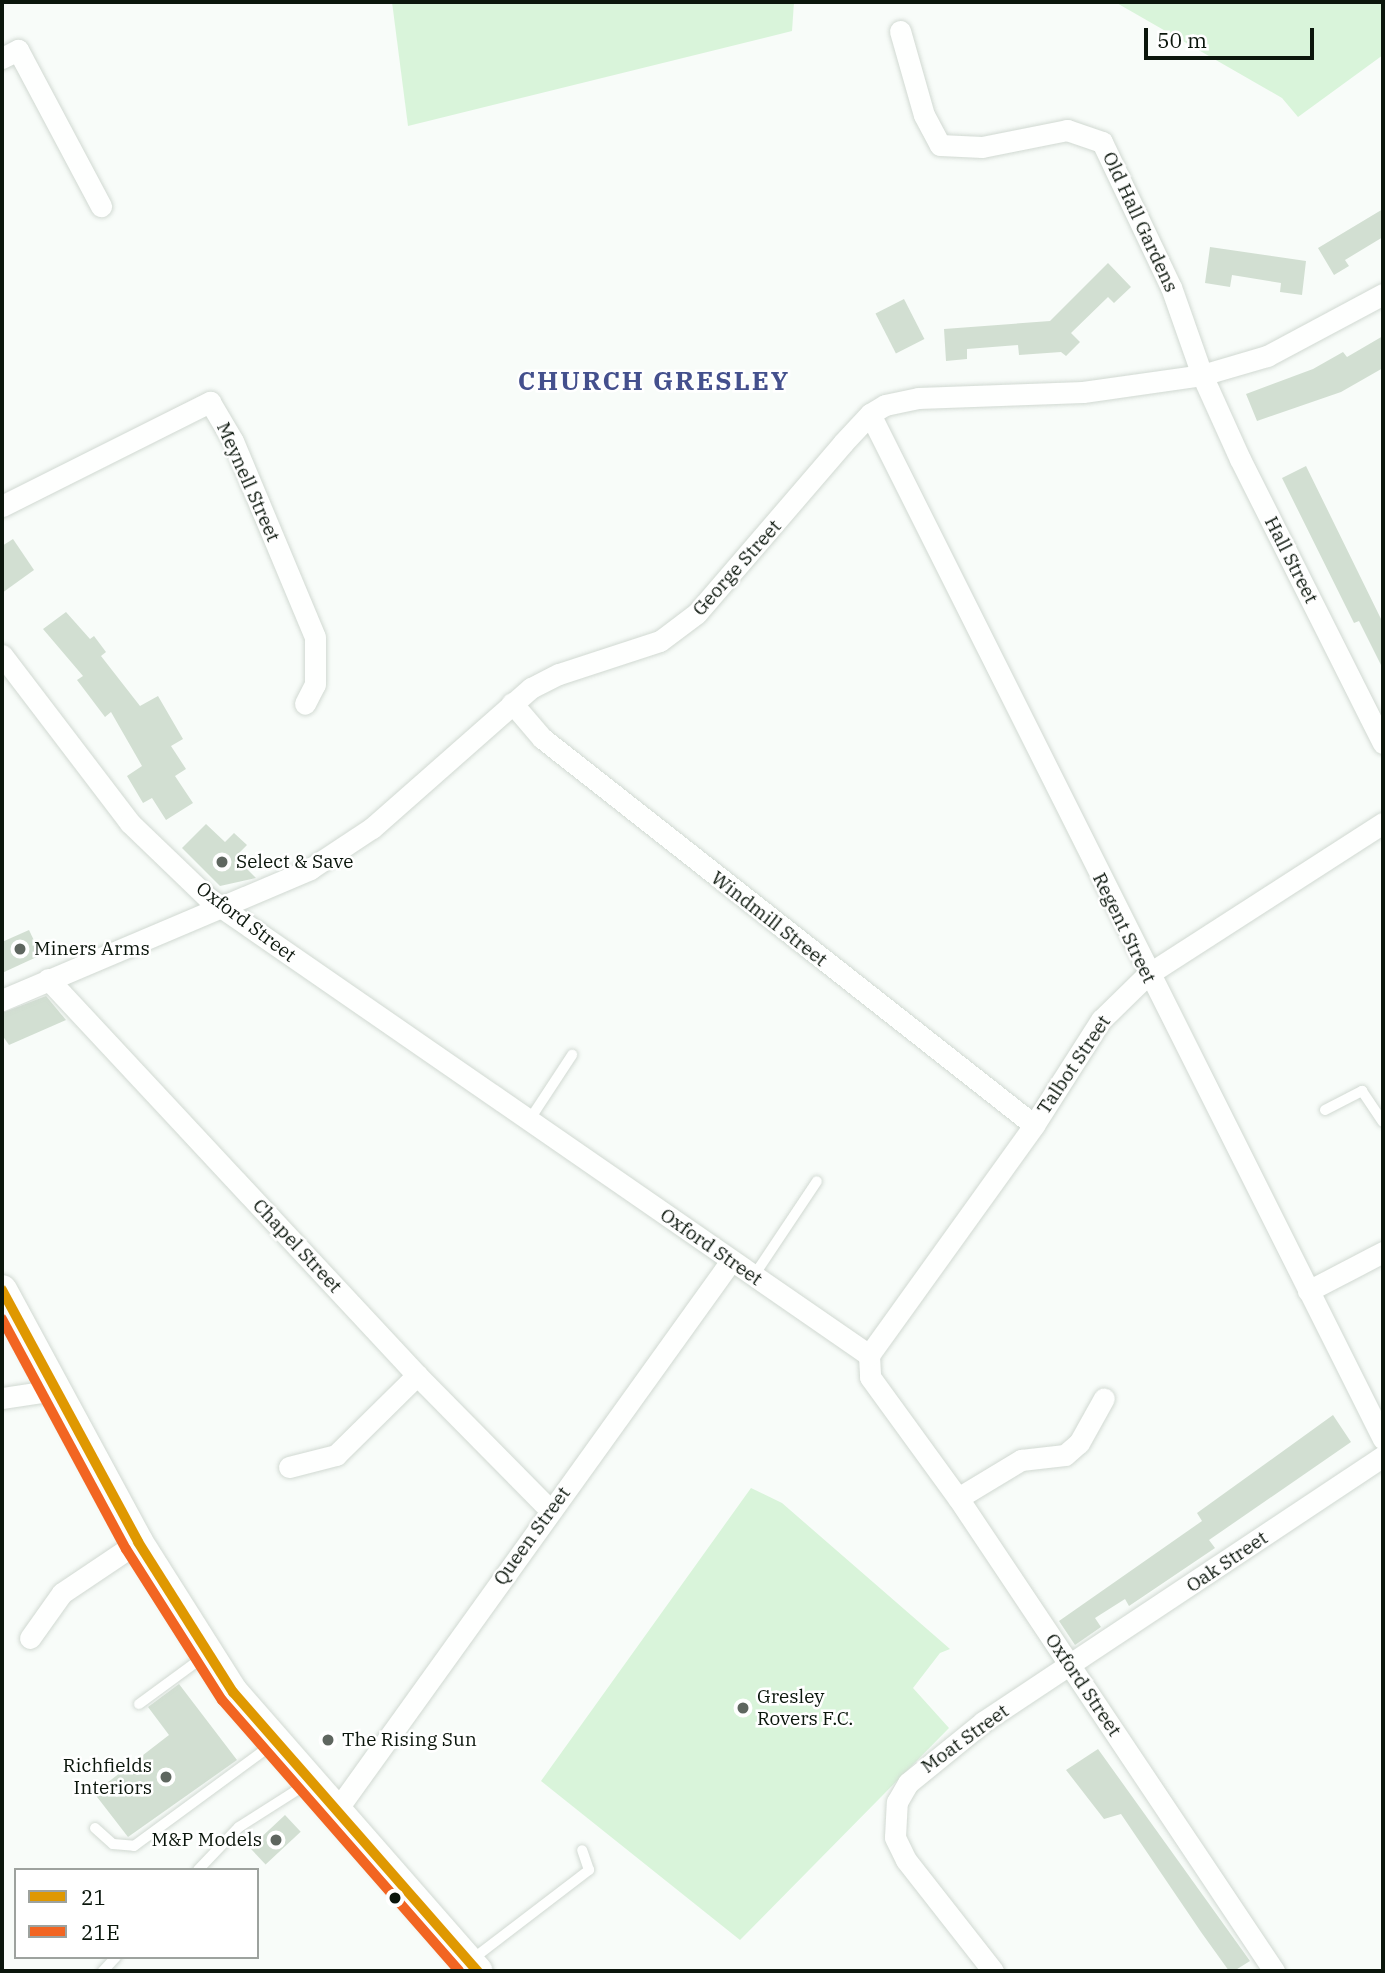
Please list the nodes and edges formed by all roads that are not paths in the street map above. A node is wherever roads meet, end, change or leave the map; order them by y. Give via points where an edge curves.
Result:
1 (900, 31) dead end
2 (10, 54) edge
3 (101, 206) dead end
4 (1383, 294) edge
5 (1202, 375) junction
6 (870, 414) junction
7 (2, 506) edge
8 (2, 655) edge
9 (512, 703) junction
10 (305, 704) dead end
11 (1383, 743) edge
12 (1383, 823) edge
13 (222, 908) junction
14 (1147, 975) junction
15 (48, 979) junction
16 (2, 1000) edge
17 (572, 1055) dead end
18 (1325, 1110) dead end
19 (530, 1119) junction
20 (1383, 1122) edge
21 (1034, 1125) junction
22 (817, 1181) dead end
23 (1383, 1252) edge
24 (730, 1262) junction
25 (753, 1277) junction
26 (2, 1290) edge
27 (1308, 1291) junction
28 (869, 1355) junction
29 (417, 1375) junction
30 (55, 1390) junction
31 (2, 1398) edge
32 (1104, 1398) dead end
33 (1383, 1439) edge
34 (1383, 1456) edge
35 (289, 1467) dead end
36 (958, 1498) junction
37 (550, 1510) junction
38 (138, 1542) junction
39 (30, 1638) dead end
40 (208, 1654) junction
41 (1071, 1667) junction
42 (139, 1704) dead end
43 (276, 1741) junction
44 (311, 1782) junction
45 (336, 1811) junction
46 (95, 1828) dead end
47 (582, 1850) dead end
48 (200, 1868) edge
49 (472, 1967) edge
50 (993, 1971) edge
51 (1274, 1971) edge

1 - 5 street, Old Hall Gardens via 924,115 940,145 982,147 1068,130 1102,142 1171,287
2 - 3 street
4 - 5 street, George Street via 1267,356
5 - 6 street, George Street via 1083,392 899,400
5 - 11 street, Hall Street
6 - 9 street, George Street via 697,613 660,641 559,674
6 - 14 street, Regent Street
7 - 10 street, Meynell Street via 210,402 233,441 315,637 315,684
8 - 13 street, Oxford Street via 130,823
9 - 13 street, George Street via 372,828 310,869
9 - 21 street, Windmill Street via 553,747
12 - 14 street, Talbot Street
13 - 15 street, George Street
13 - 19 street, Oxford Street
14 - 21 street, Talbot Street via 1101,1020
14 - 27 street, Regent Street
15 - 16 street, George Street
15 - 29 street, Chapel Street
17 - 19 lane
18 - 20 lane via 1362,1091
19 - 24 street, Oxford Street
21 - 28 street, Talbot Street
22 - 25 lane
23 - 27 street
24 - 25 street, Oxford Street
24 - 37 street, Queen Street
25 - 28 street, Oxford Street
26 - 30 street
27 - 33 street, Regent Street
28 - 36 street, Oxford Street via 870,1377
29 - 35 street via 336,1455
29 - 37 street, Chapel Street
30 - 31 street
30 - 38 street
32 - 36 street via 1079,1443 1065,1455 1021,1460
34 - 41 street, Oak Street
36 - 41 street, Oxford Street
37 - 45 street, Queen Street
38 - 39 street via 62,1593
38 - 40 street
40 - 42 lane
40 - 43 street via 233,1692
41 - 50 street, Moat Street via 935,1758 908,1783 892,1821 906,1860
41 - 51 street, Oxford Street
43 - 44 street
43 - 46 lane via 134,1846 113,1844
44 - 45 street
44 - 48 lane via 239,1827
45 - 49 street
47 - 49 lane via 589,1870

